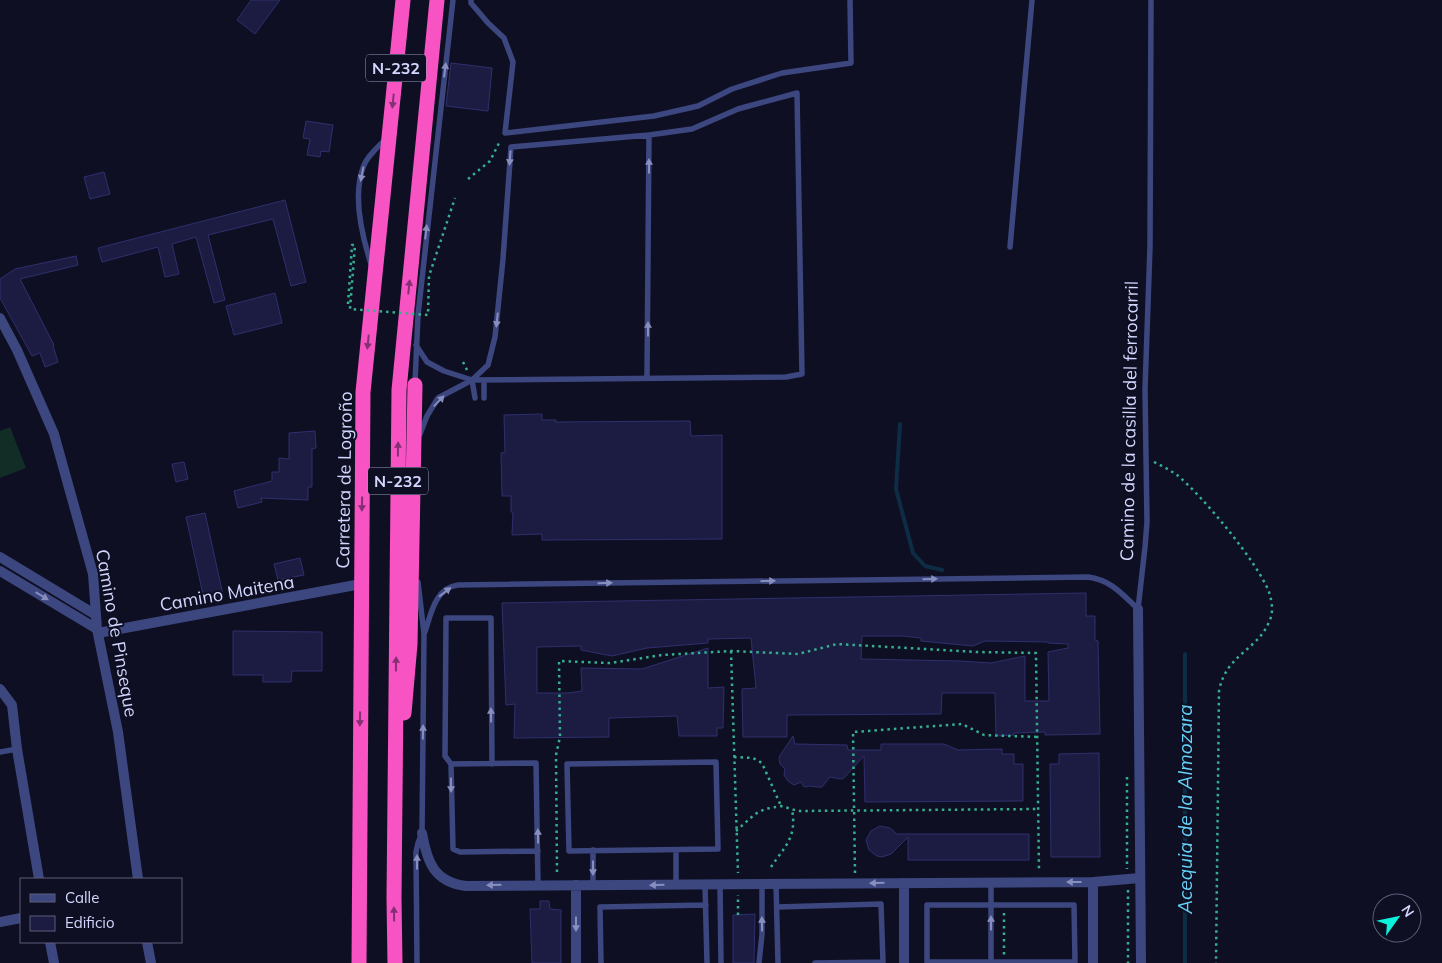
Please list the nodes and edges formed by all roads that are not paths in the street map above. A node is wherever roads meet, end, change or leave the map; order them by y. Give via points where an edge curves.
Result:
1 (403, 0) edge
2 (437, 0) edge
3 (453, 0) edge
4 (471, 0) edge
5 (850, 0) edge
6 (1032, 0) edge
7 (1151, 0) edge
8 (649, 135) junction
9 (389, 136) junction
10 (1010, 247) dead end
11 (375, 276) junction
12 (0, 318) edge
13 (416, 345) junction
14 (648, 378) junction
15 (472, 380) junction
16 (484, 380) junction
17 (415, 385) junction
18 (475, 398) dead end
19 (484, 398) dead end
20 (419, 435) junction
21 (0, 557) edge
22 (0, 571) edge
23 (362, 584) junction
24 (1138, 609) junction
25 (96, 616) junction
26 (98, 631) junction
27 (424, 634) junction
28 (0, 690) edge
29 (395, 740) junction
30 (17, 749) junction
31 (0, 752) edge
32 (451, 764) junction
33 (492, 764) junction
34 (422, 833) junction
35 (593, 850) junction
36 (676, 850) junction
37 (538, 851) junction
38 (39, 878) edge
39 (138, 878) edge
40 (1140, 878) junction
41 (1093, 882) junction
42 (904, 883) junction
43 (991, 883) junction
44 (676, 884) junction
45 (705, 884) junction
46 (720, 884) junction
47 (762, 884) junction
48 (776, 884) junction
49 (538, 885) junction
50 (576, 885) junction
51 (593, 885) junction
52 (991, 905) junction
53 (706, 906) junction
54 (777, 907) junction
55 (20, 918) edge
56 (0, 922) edge
57 (50, 943) edge
58 (147, 943) edge
59 (991, 962) edge
60 (1004, 962) edge
61 (54, 963) edge
62 (150, 963) edge
63 (359, 963) edge
64 (394, 963) edge
65 (417, 963) edge
66 (576, 963) edge
67 (601, 963) edge
68 (707, 963) edge
69 (721, 963) edge
70 (759, 963) edge
71 (778, 963) edge
72 (815, 963) edge
73 (904, 963) edge
74 (1093, 963) edge
75 (1141, 963) edge

1 -> 9 highway, Carretera de Logroño / N-232
29 -> 2 highway, N-232 via 399,390
13 -> 3 lane
4 - 5 lane via 504,38 513,62 505,133 654,116 698,106 732,89 782,72 851,62
6 - 10 lane
7 - 24 lane, Camino de la casilla del ferrocarril via 1150,247 1144,389 1146,534
14 -> 8 lane
8 - 14 lane via 692,129 738,109 797,93 802,374 786,377
8 -> 15 lane via 511,147 495,337 488,365
9 - 11 highway, Carretera de Logroño / N-232
9 -> 11 lane via 368,158 361,174 359,206 364,240
11 -> 23 highway, Carretera de Logroño / N-232 via 363,392
12 - 25 street, Camino de Pinseque via 54,434 93,574
13 - 15 lane via 427,362
13 - 17 lane
14 - 16 lane
15 - 16 lane
15 - 18 lane
20 -> 15 lane via 438,398
16 - 19 lane
17 - 20 lane
17 - 29 highway via 410,644 405,710
20 - 27 lane via 418,588
21 - 25 street
22 -> 26 street
23 - 26 street, Camino Maitena
23 -> 63 highway, Carretera de Logroño / N-232
27 -> 24 lane via 437,599 450,587 458,585 1088,577 1113,586
24 - 40 street, Camino de la casilla del ferrocarril
25 - 26 street, Camino de Pinseque
26 - 39 street, Camino de Pinseque via 118,732
34 -> 27 lane
28 - 30 street via 12,705
64 -> 29 highway, N-232
30 - 31 lane
30 - 38 street
32 - 33 lane
33 -> 32 lane via 491,618 446,618 446,756
32 -> 37 lane via 453,849 460,852
37 -> 33 lane via 536,763
49 -> 34 street via 466,886 449,882 429,863
65 -> 34 lane via 416,852
35 - 36 lane
35 - 36 lane via 569,850 567,764 716,762 718,849
35 -> 51 lane
36 - 44 lane
37 - 49 lane
40 - 41 street
40 - 75 street, Camino de la casilla del ferrocarril
41 -> 43 street
41 - 74 street
42 - 43 street
42 -> 48 street
42 - 73 street
43 - 52 lane
44 - 45 street
44 -> 51 street
45 - 46 street
45 - 53 lane
46 - 47 street
46 - 69 lane
47 - 48 street
70 -> 47 lane
48 - 54 lane
49 - 50 street
50 - 51 street
50 -> 66 street
59 -> 52 lane
52 - 59 lane via 927,905 927,962
52 - 60 lane via 1074,905 1075,962
53 - 67 lane via 600,907
53 - 68 lane
54 - 71 lane
54 - 72 lane via 882,904 883,962
55 - 56 street
57 - 61 street
58 - 62 street
59 - 60 lane

